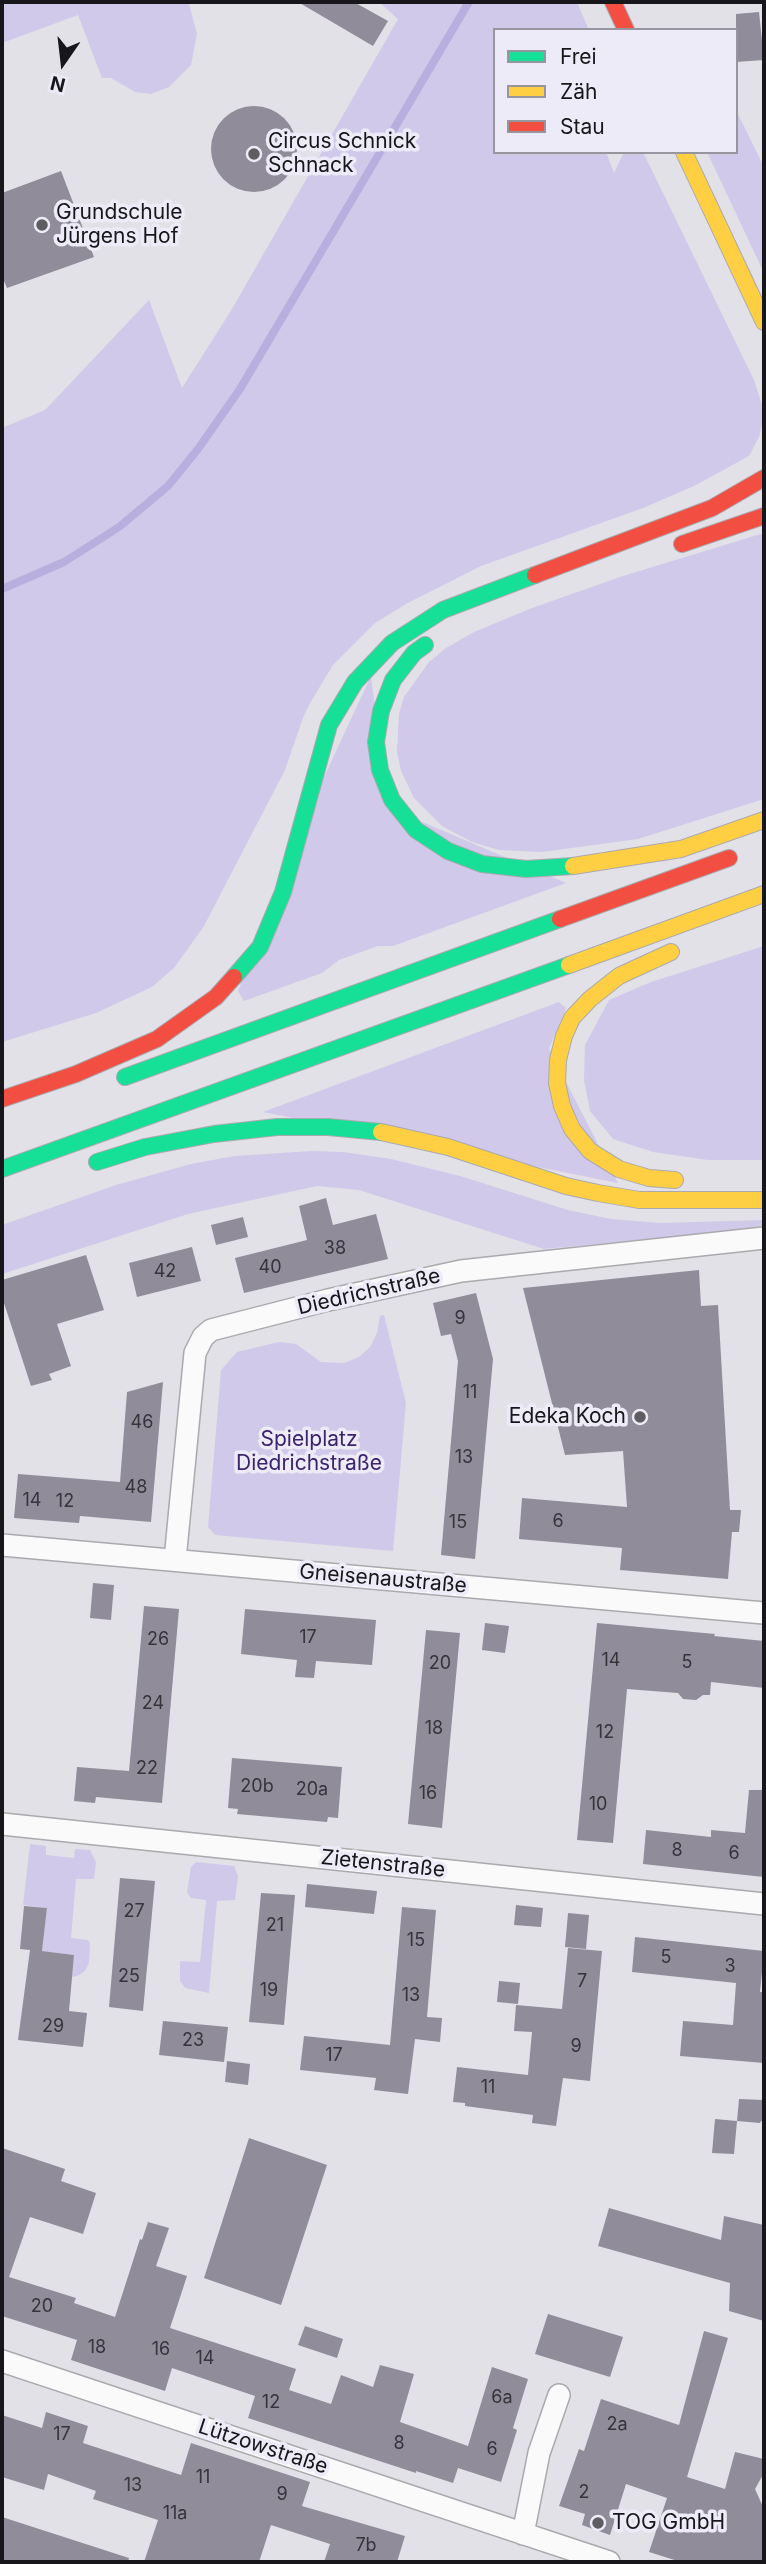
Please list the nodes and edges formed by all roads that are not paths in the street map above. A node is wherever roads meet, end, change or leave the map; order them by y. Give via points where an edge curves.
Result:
1 (613, 2) edge
2 (625, 28) edge
3 (685, 154) edge
4 (764, 323) edge
5 (764, 478) edge
6 (764, 516) edge
7 (660, 551) dead end
8 (434, 638) dead end
9 (764, 820) edge
10 (739, 855) dead end
11 (764, 894) edge
12 (687, 946) dead end
13 (107, 1084) dead end
14 (2, 1099) edge
15 (85, 1166) dead end
16 (2, 1169) edge
17 (692, 1182) dead end
18 (764, 1200) edge
19 (764, 1238) edge
20 (2, 1545) edge
21 (175, 1560) junction
22 (764, 1612) edge
23 (2, 1824) edge
24 (764, 1904) edge
25 (2, 2361) edge
26 (559, 2395) dead end
27 (523, 2534) junction
28 (609, 2562) edge

1 - 2 main road
3 - 4 main road
5 - 14 main road via 712,508 443,610 392,643 355,682 329,725 283,892 260,947 216,997 157,1039
6 - 7 main road
8 - 9 main road via 414,653 393,680 381,710 376,743 392,800 416,830 448,851 482,863 526,869 586,865 681,849
10 - 13 main road
11 - 16 main road
12 - 17 main road via 619,976 572,1018 558,1059 556,1083 572,1129 590,1151 619,1169 649,1178
15 - 18 main road via 145,1147 214,1134 328,1127 390,1133 566,1186 639,1200
19 - 21 street, Diedrichstraße via 461,1271 211,1330 195,1353
20 - 21 street, Gneisenaustraße
21 - 22 street, Gneisenaustraße
23 - 24 street, Zietenstraße
25 - 27 street, Lützowstraße
26 - 27 street via 539,2453
27 - 28 street, Lützowstraße

